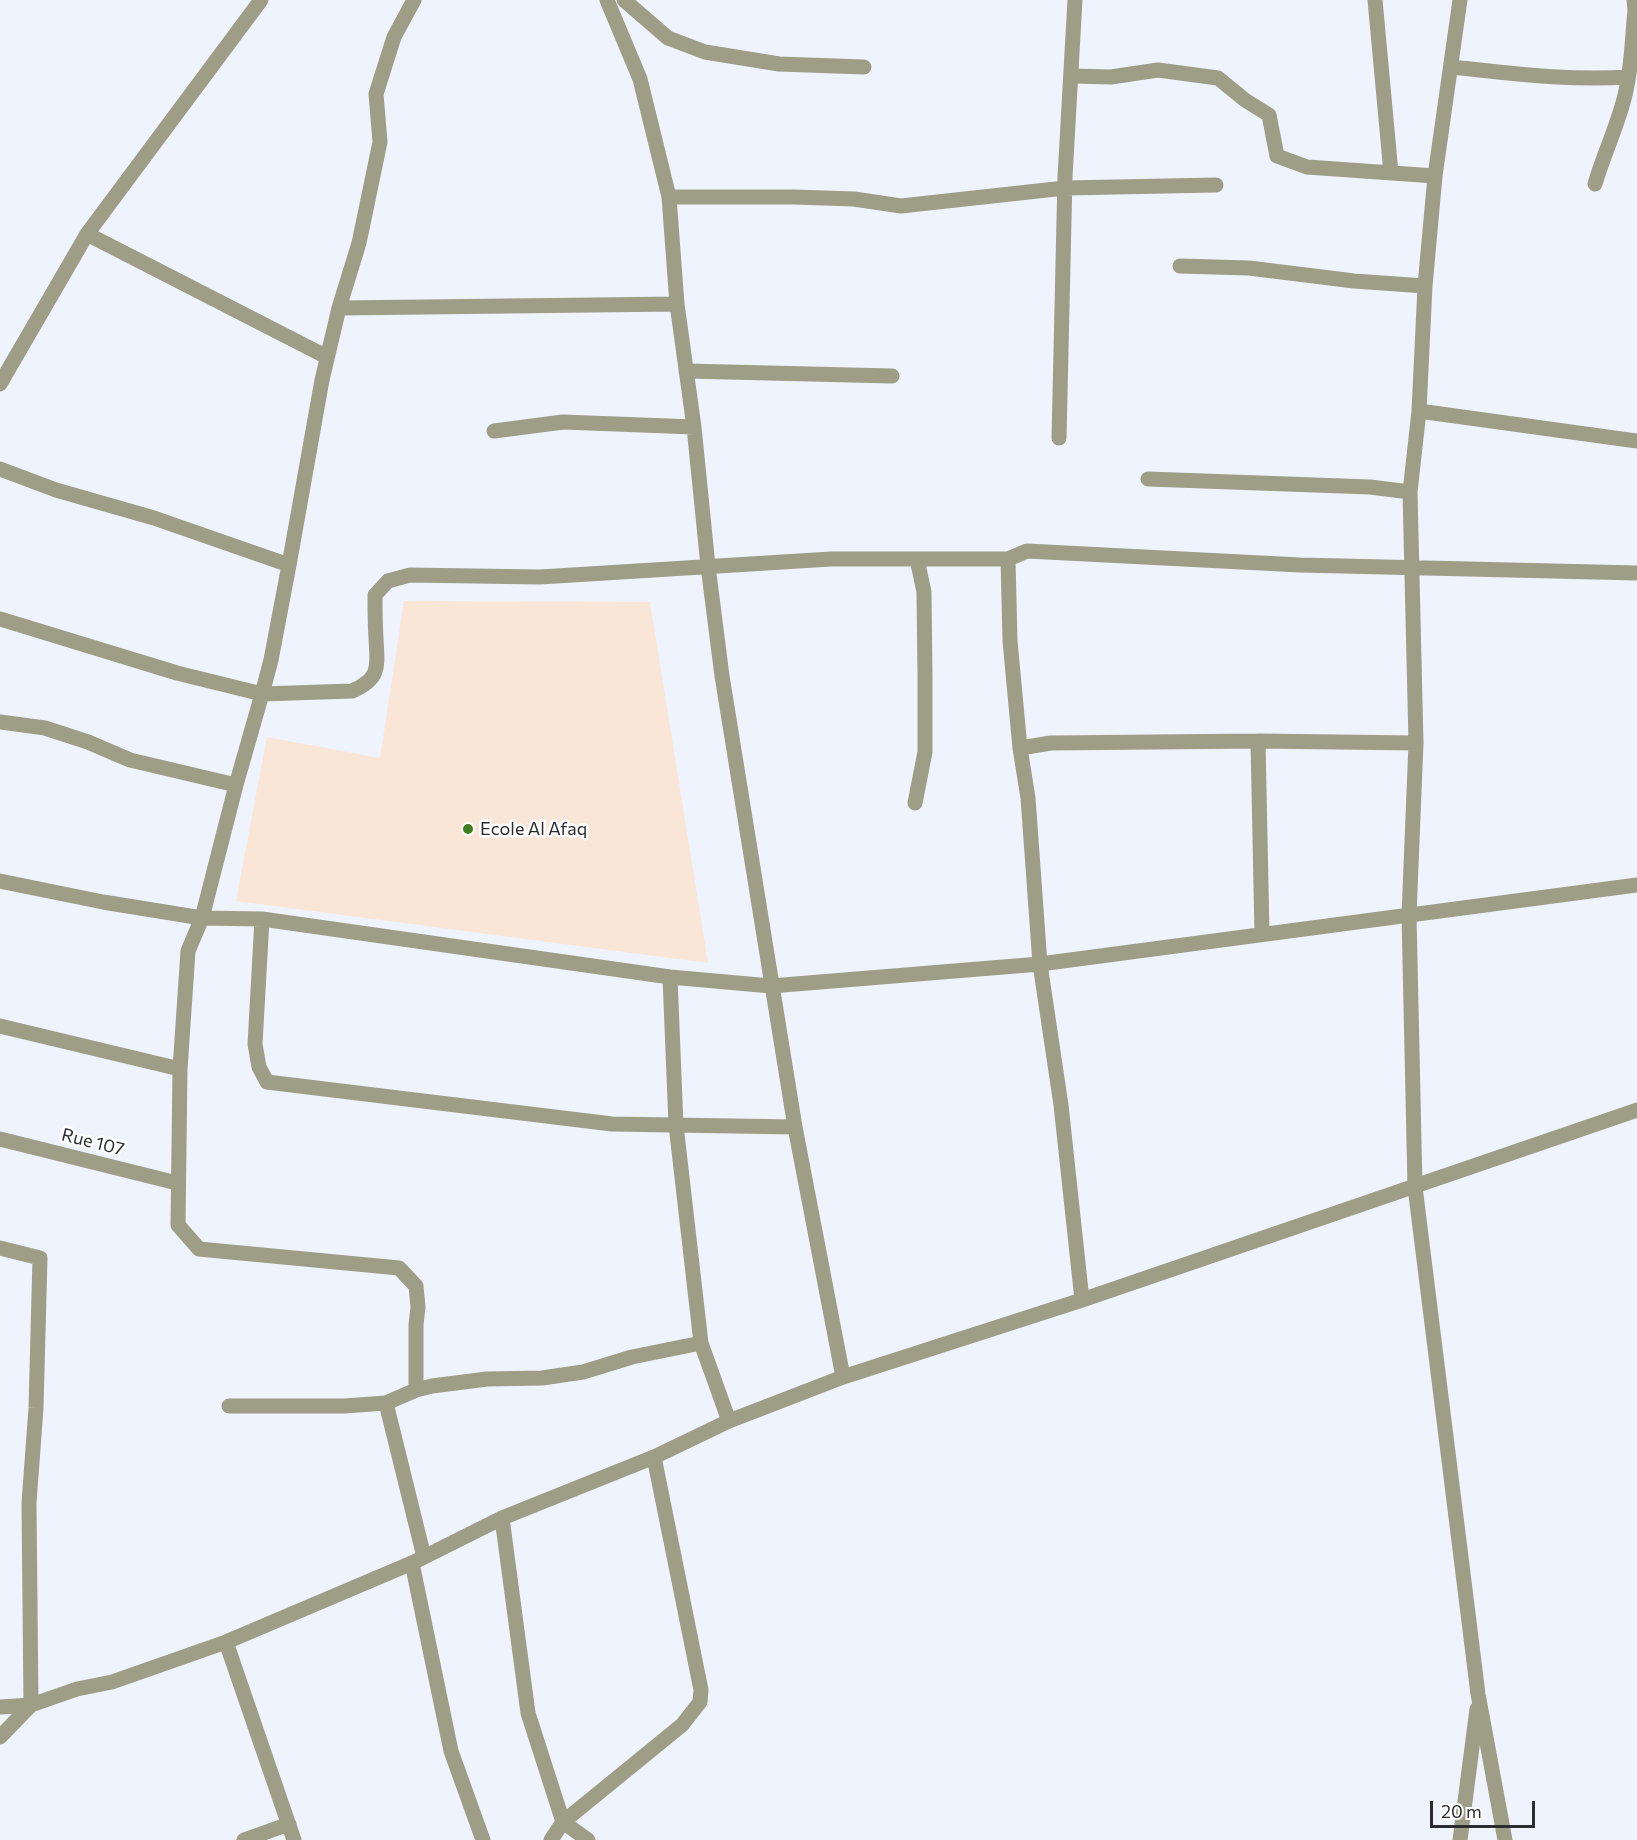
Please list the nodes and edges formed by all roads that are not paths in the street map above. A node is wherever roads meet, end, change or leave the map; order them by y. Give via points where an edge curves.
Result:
1 (261, 0) edge
2 (414, 0) edge
3 (607, 0) edge
4 (624, 0) edge
5 (1075, 0) edge
6 (1375, 0) edge
7 (1460, 0) edge
8 (1634, 0) edge
9 (864, 67) dead end
10 (1451, 67) junction
11 (1072, 76) junction
12 (1628, 77) junction
13 (1391, 173) junction
14 (1436, 176) junction
15 (1594, 184) dead end
16 (1215, 185) dead end
17 (1065, 188) junction
18 (669, 197) junction
19 (87, 234) junction
20 (1180, 266) dead end
21 (1425, 286) junction
22 (677, 304) junction
23 (339, 308) junction
24 (327, 357) junction
25 (686, 371) junction
26 (892, 376) dead end
27 (0, 384) edge
28 (1419, 411) junction
29 (694, 427) junction
30 (494, 431) dead end
31 (1059, 438) dead end
32 (1637, 441) edge
33 (0, 469) edge
34 (1148, 479) dead end
35 (1410, 492) junction
36 (917, 559) junction
37 (1008, 559) junction
38 (289, 565) junction
39 (708, 566) junction
40 (1412, 567) junction
41 (1637, 571) edge
42 (0, 619) edge
43 (262, 693) junction
44 (0, 722) edge
45 (1258, 741) junction
46 (1416, 743) junction
47 (1020, 748) junction
48 (236, 785) junction
49 (915, 803) dead end
50 (0, 881) edge
51 (1637, 885) edge
52 (1409, 915) junction
53 (202, 918) junction
54 (262, 919) junction
55 (1262, 934) junction
56 (1040, 964) junction
57 (670, 977) junction
58 (771, 987) junction
59 (0, 1026) edge
60 (180, 1069) junction
61 (1637, 1110) edge
62 (676, 1125) junction
63 (795, 1127) junction
64 (0, 1139) edge
65 (177, 1183) junction
66 (1415, 1187) junction
67 (0, 1248) edge
68 (1082, 1300) junction
69 (701, 1343) junction
70 (843, 1377) junction
71 (416, 1390) junction
72 (386, 1403) junction
73 (229, 1406) dead end
74 (729, 1421) junction
75 (654, 1457) junction
76 (502, 1518) junction
77 (418, 1560) junction
78 (226, 1642) junction
79 (1478, 1694) junction
80 (31, 1705) junction
81 (0, 1707) edge
82 (0, 1737) edge
83 (563, 1822) junction
84 (289, 1824) junction
85 (244, 1840) edge
86 (294, 1840) edge
87 (483, 1840) edge
88 (551, 1840) edge
89 (588, 1840) edge
90 (1460, 1840) edge
91 (1505, 1840) edge

1 - 19 street
2 - 23 street via 394,37 376,94 380,142 359,243
3 - 18 street via 640,79
4 - 9 street via 668,38 705,52 779,64
5 - 11 street
6 - 13 street
7 - 10 street
8 - 12 street
10 - 12 street via 1536,76
10 - 14 street
11 - 13 street via 1111,77 1158,70 1218,78 1269,115 1277,156 1307,168
11 - 17 street
12 - 15 street via 1614,134
13 - 14 street
14 - 21 street
16 - 17 street
17 - 18 street via 901,206 844,198
17 - 31 street
18 - 22 street
19 - 24 street
19 - 27 street
20 - 21 street via 1249,268
21 - 28 street
22 - 23 street
22 - 25 street
23 - 24 street
24 - 38 street
25 - 26 street
25 - 29 street
28 - 32 street
28 - 35 street
29 - 30 street via 563,422
29 - 39 street
33 - 38 street
34 - 35 street via 1370,487
35 - 40 street
36 - 37 street
36 - 39 street
36 - 49 street via 924,592 925,752
37 - 40 street via 1027,551
37 - 47 street via 1010,641
38 - 43 street
39 - 43 street via 540,577 410,575 388,581 375,595 378,665 365,686 352,691
39 - 58 street
40 - 41 street
40 - 46 street
42 - 43 street via 177,673
43 - 48 street
44 - 48 street via 45,728 130,760
45 - 46 street
45 - 47 street via 1051,743
45 - 55 street
46 - 52 street
47 - 56 street via 1028,798
48 - 53 street
50 - 53 street
51 - 52 street
52 - 55 street
52 - 66 street
53 - 54 street
53 - 60 street via 188,951
54 - 57 street
54 - 62 street via 255,1044 267,1082 612,1124
55 - 56 street
56 - 58 street
56 - 68 street via 1061,1105
57 - 58 street
57 - 62 street
58 - 63 street
59 - 60 street
60 - 65 street
61 - 66 street
62 - 63 street
62 - 69 street
63 - 70 street
64 - 65 street, Rue 107
65 - 71 street via 178,1225 199,1249 399,1268 416,1286
66 - 68 street
66 - 79 street
67 - 80 street via 40,1258 36,1408 28,1503
68 - 70 street
69 - 71 street via 583,1372 542,1378 486,1379
69 - 74 street
70 - 74 street
71 - 72 street
72 - 73 street
72 - 77 street
74 - 75 street
75 - 76 street
75 - 83 street via 701,1690 700,1702 682,1725
76 - 77 street
76 - 83 street via 528,1713
77 - 78 street
77 - 87 street via 451,1751
78 - 80 street via 112,1682
78 - 84 street
79 - 90 street
79 - 91 street
80 - 81 street
80 - 82 street
83 - 88 street
83 - 89 street
84 - 85 street
84 - 86 street

